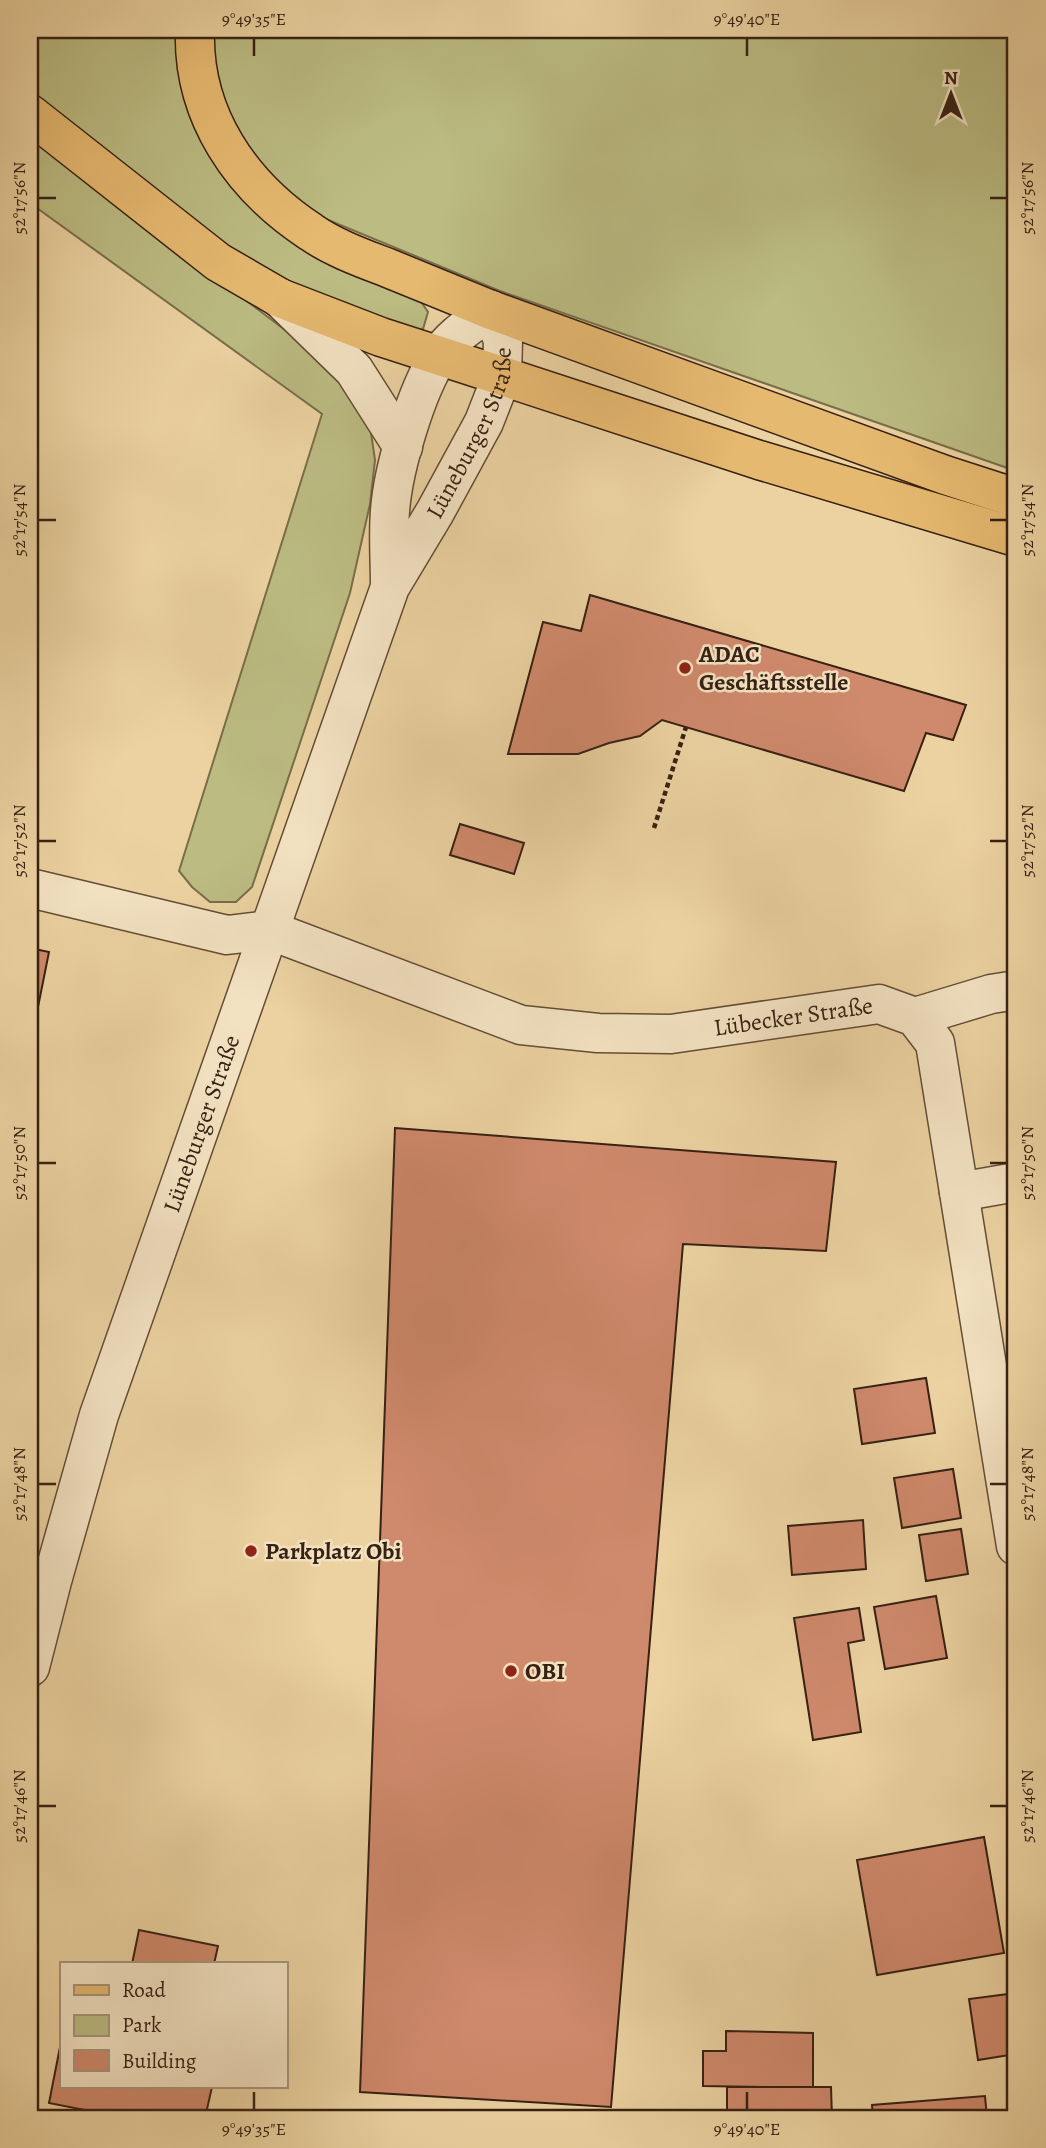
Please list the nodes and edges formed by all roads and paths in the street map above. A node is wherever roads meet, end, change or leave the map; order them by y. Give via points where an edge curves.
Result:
1 (195, 30) edge
2 (30, 114) edge
3 (280, 298) junction
4 (491, 310) junction
5 (439, 356) junction
6 (502, 376) junction
7 (403, 447) junction
8 (1016, 498) edge
9 (1016, 537) edge
10 (390, 587) junction
11 (686, 727) dead end
12 (654, 828) dead end
13 (30, 888) edge
14 (269, 930) junction
15 (1016, 990) edge
16 (915, 1017) junction
17 (1016, 1182) edge
18 (959, 1192) junction
19 (1016, 1546) edge
20 (30, 1667) edge

1 - 4 main road via 200,89 216,131 241,170 277,206 312,233 355,255
2 - 3 main road via 218,262
3 - 5 main road
3 - 7 street, Lüneburger Straße via 354,370
4 - 5 street, Lüneburger Straße via 460,332
4 - 6 street, Lüneburger Straße via 503,340
4 - 8 main road
5 - 6 main road
5 - 7 street, Lüneburger Straße
6 - 9 main road
6 - 10 street, Lüneburger Straße via 484,422
7 - 10 street, Lüneburger Straße via 390,510
10 - 14 street, Lüneburger Straße
11 - 12 path
13 - 14 street via 228,935
14 - 16 street, Lübecker Straße via 520,1025 671,1034 878,1004
14 - 20 street, Lüneburger Straße via 99,1415
15 - 16 street
16 - 18 street via 935,1042
17 - 18 street
18 - 19 street

